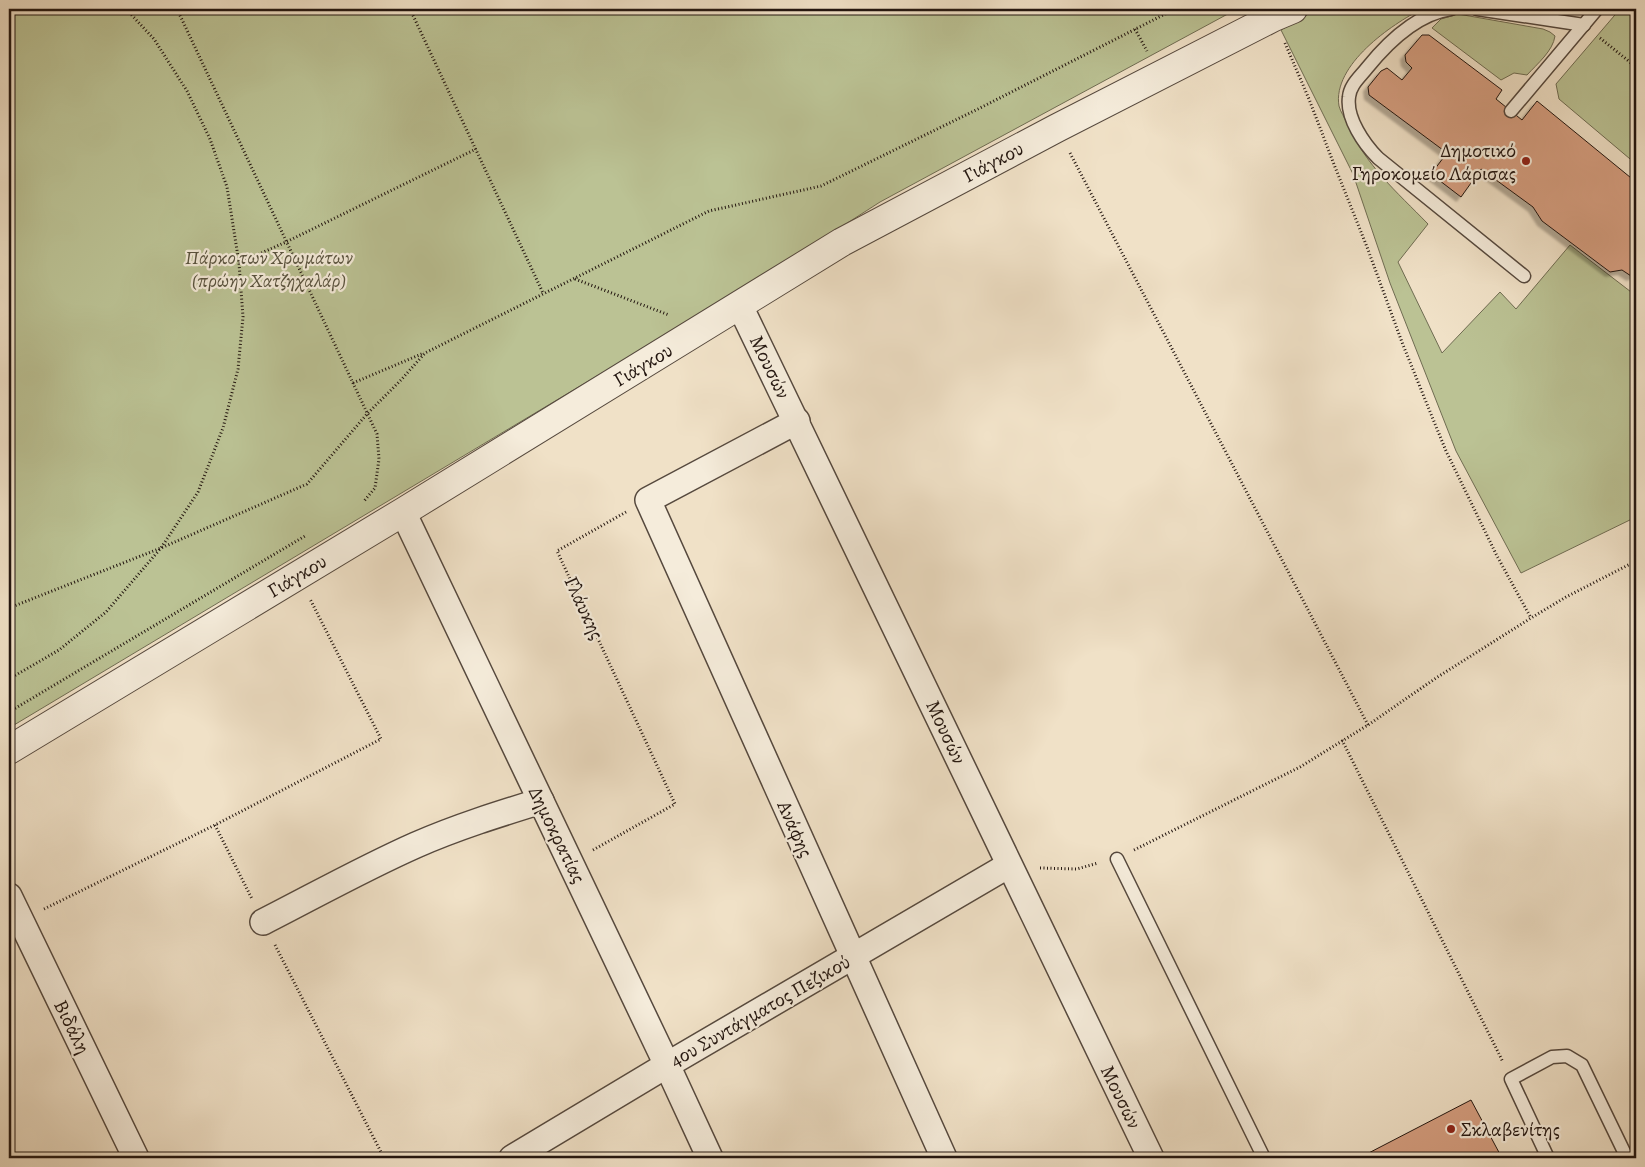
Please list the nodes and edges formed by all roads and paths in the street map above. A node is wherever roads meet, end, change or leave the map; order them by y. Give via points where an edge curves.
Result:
1 (126, 9) edge
2 (177, 9) edge
3 (410, 9) edge
4 (1175, 9) edge
5 (1451, 9) edge
6 (1477, 9) edge
7 (1597, 9) edge
8 (1283, 13) edge
9 (1584, 25) junction
10 (1636, 67) edge
11 (1511, 111) dead end
12 (1057, 128) junction
13 (476, 149) junction
14 (286, 242) junction
15 (239, 264) junction
16 (1524, 276) dead end
17 (574, 279) junction
18 (543, 293) junction
19 (740, 306) junction
20 (704, 328) junction
21 (425, 353) junction
22 (353, 383) junction
23 (368, 414) junction
24 (797, 421) junction
25 (648, 500) junction
26 (356, 506) dead end
27 (403, 512) junction
28 (306, 536) dead end
29 (161, 548) junction
30 (1636, 561) edge
31 (298, 576) junction
32 (9, 608) edge
33 (1532, 618) junction
34 (9, 679) edge
35 (9, 712) edge
36 (1368, 725) junction
37 (1342, 740) junction
38 (9, 750) edge
39 (541, 801) junction
40 (214, 825) junction
41 (1117, 859) junction
42 (570, 862) junction
43 (1009, 866) junction
44 (9, 896) edge
45 (21, 920) junction
46 (264, 922) junction
47 (852, 957) junction
48 (667, 1065) junction
49 (1511, 1079) junction
50 (136, 1158) edge
51 (384, 1158) edge
52 (512, 1158) edge
53 (710, 1158) edge
54 (944, 1158) edge
55 (1150, 1158) edge
56 (1264, 1158) edge
57 (1548, 1158) edge
58 (1626, 1158) edge

1 - 15 path via 154,39 187,91 210,140 227,187
2 - 14 path
3 - 13 path
4 - 17 path via 820,186 709,211
5 - 16 lane via 1414,24 1380,52 1350,90 1349,106 1364,141 1378,158
6 - 9 lane
7 - 9 lane
8 - 12 street, Γιάγκου
8 - 33 path via 1309,99 1402,345 1446,451 1493,548
9 - 10 path
9 - 11 lane
12 - 19 street, Γιάγκου via 842,242
12 - 36 path
13 - 14 path
13 - 18 path
14 - 15 path
14 - 22 path
15 - 29 path via 243,317 238,369 223,428 198,492
17 - 18 path
17 - 20 path
18 - 21 path
19 - 20 street, Γιάγκου
19 - 24 street, Μουσών
20 - 27 street, Γιάγκου
21 - 22 path
21 - 23 path
22 - 23 path
23 - 26 path via 377,434 376,488
23 - 29 path via 308,484
24 - 25 street
24 - 43 street, Μουσών
25 - 42 path, Γλάυκης via 558,551 675,804
25 - 47 street, Ανάφης
27 - 31 street, Γιάγκου
27 - 39 street, Δημοκρατίας
28 - 35 path
29 - 32 path
29 - 34 path via 106,612 59,650
30 - 33 path
31 - 38 street, Γιάγκου
31 - 40 path via 381,739
33 - 36 path
36 - 37 path
37 - 41 path via 1300,767
37 - 49 path
39 - 42 street, Δημοκρατίας
39 - 46 street via 464,825 415,846
40 - 45 path
40 - 46 path
41 - 43 path via 1077,869
41 - 56 lane
42 - 48 street, Δημοκρατίας
43 - 47 street, 4ου Συντάγματος Πεζικού
43 - 55 street, Μουσών
44 - 45 street, Βιδάλη
45 - 50 street, Βιδάλη
46 - 51 path
47 - 48 street, 4ου Συντάγματος Πεζικού
47 - 54 street, Ανάφης
48 - 52 street, 4ου Συντάγματος Πεζικού
48 - 53 street, Δημοκρατίας
49 - 57 lane
49 - 58 lane via 1552,1057 1567,1056 1582,1065

